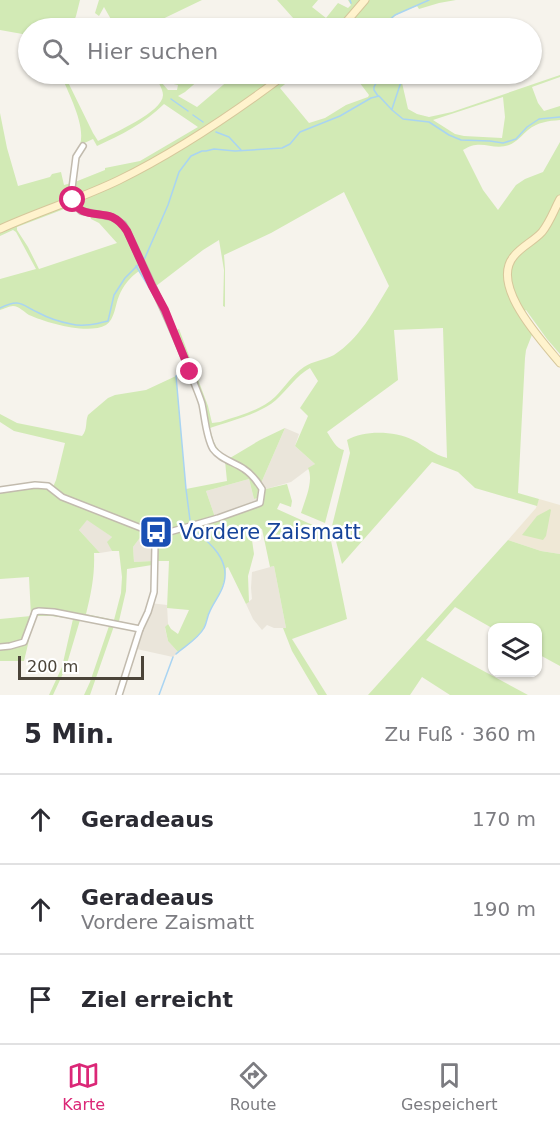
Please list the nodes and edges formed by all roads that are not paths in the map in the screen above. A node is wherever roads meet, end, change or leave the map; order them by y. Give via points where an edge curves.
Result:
1 (365, 0) edge
2 (349, 18) edge
3 (272, 84) edge
4 (83, 146) dead end
5 (560, 199) edge
6 (73, 200) junction
7 (0, 230) edge
8 (560, 363) edge
9 (0, 490) edge
10 (159, 535) junction
11 (140, 629) junction
12 (0, 647) edge
13 (119, 695) edge

1 - 2 main road
3 - 6 main road via 141,169
4 - 6 street via 76,157
5 - 8 main road via 543,230 513,256 507,277 521,312
6 - 7 main road
6 - 10 street via 81,211 112,217 123,224 190,372 213,448 252,475 262,489 260,503
9 - 10 street via 48,486 62,497
10 - 11 street via 155,545 154,592
11 - 12 street via 39,611 35,612 24,642
11 - 13 street

